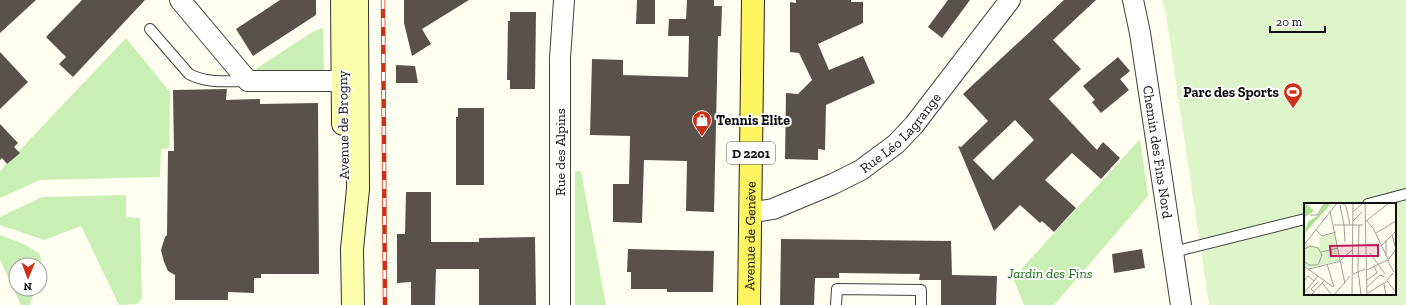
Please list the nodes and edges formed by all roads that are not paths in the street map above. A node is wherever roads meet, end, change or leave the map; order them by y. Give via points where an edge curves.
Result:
1 (180, 0) edge
2 (342, 0) edge
3 (357, 0) edge
4 (564, 0) edge
5 (754, 0) edge
6 (1010, 0) edge
7 (1133, 0) edge
8 (150, 29) dead end
9 (248, 81) junction
10 (342, 81) junction
11 (358, 96) junction
12 (1406, 194) edge
13 (1372, 203) edge
14 (750, 210) junction
15 (1304, 219) edge
16 (352, 249) junction
17 (1173, 252) junction
18 (353, 305) edge
19 (560, 305) edge
20 (748, 305) edge
21 (836, 305) edge
22 (921, 305) edge
23 (1181, 305) edge

1 - 9 street
2 - 10 main road, Avenue de Brogny
3 - 11 main road, Avenue de Brogny
4 - 19 street, Rue des Alpins via 560,58
5 - 14 main road, Avenue de Genève / D 2201
6 - 14 street, Rue Léo Lagrange via 914,125 896,144 873,162 833,184 773,209
7 - 17 street, Chemin des Fins Nord
8 - 9 lane via 196,78 210,81
9 - 10 street
10 - 11 lane
10 - 16 main road, Avenue de Brogny via 344,188
11 - 16 main road, Avenue de Brogny via 358,189
12 - 13 lane
14 - 20 main road, Avenue de Genève / D 2201
15 - 17 lane
16 - 18 main road, Avenue de Brogny
17 - 23 street, Chemin des Fins Nord
21 - 22 lane via 837,289 844,289 921,290

